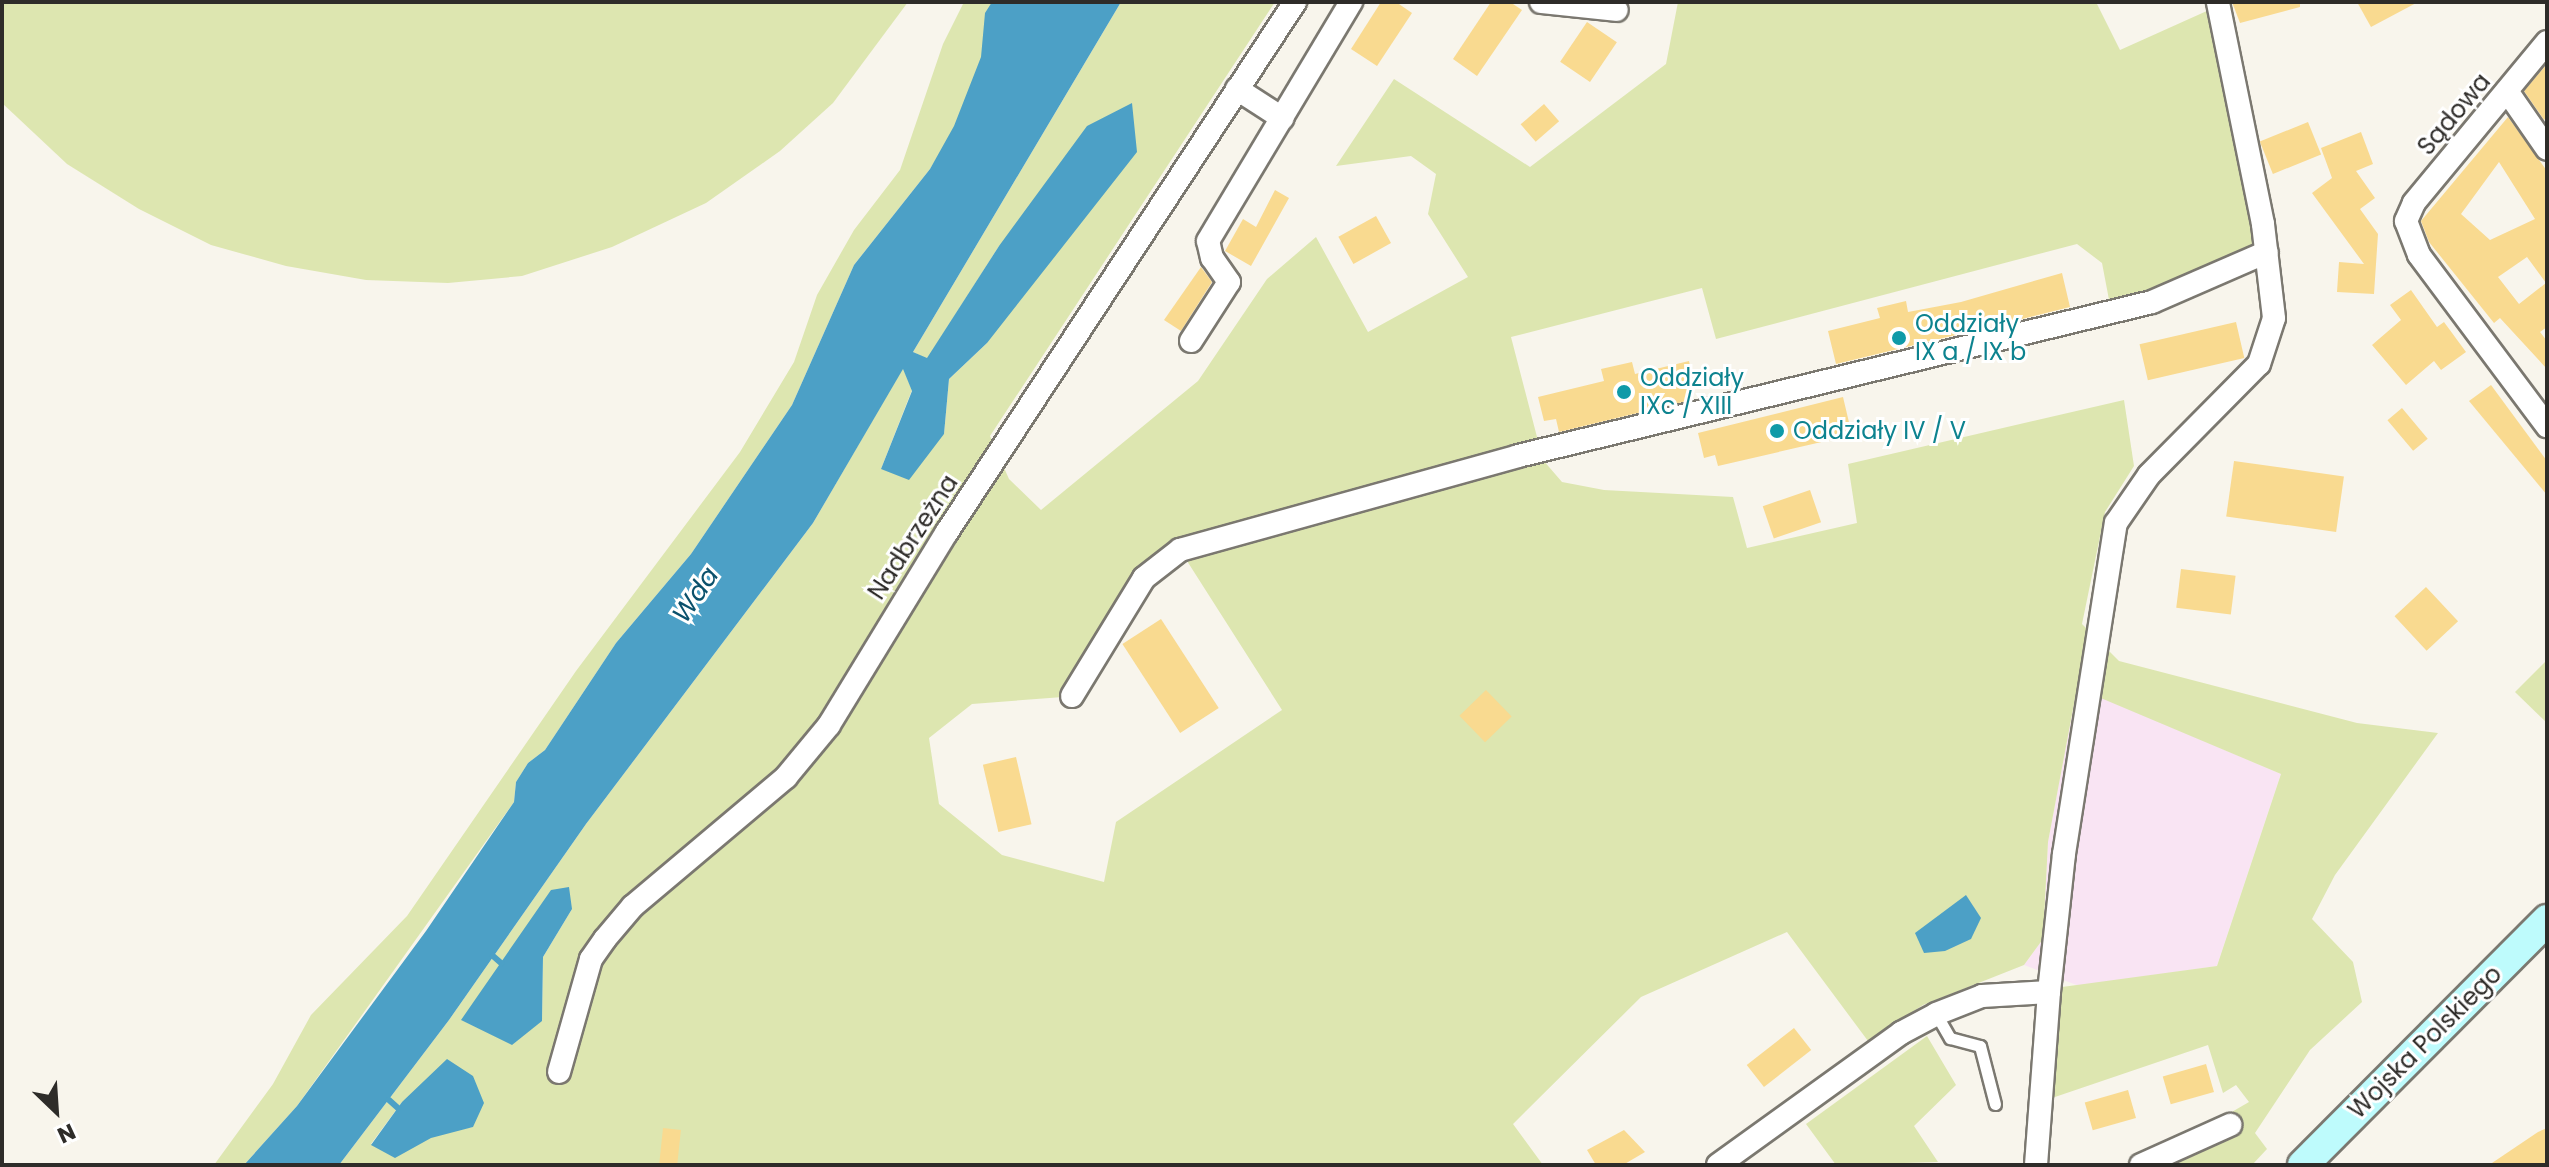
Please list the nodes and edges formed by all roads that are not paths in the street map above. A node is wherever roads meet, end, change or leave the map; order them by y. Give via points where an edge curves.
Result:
1 (1295, 2) edge
2 (1351, 2) edge
3 (1541, 2) edge
4 (2218, 2) edge
5 (1617, 10) dead end
6 (2547, 42) edge
7 (1237, 89) junction
8 (2507, 91) junction
9 (1282, 118) junction
10 (2547, 149) edge
11 (2267, 252) junction
12 (1191, 341) dead end
13 (2547, 426) edge
14 (1072, 696) dead end
15 (2547, 920) edge
16 (2049, 992) junction
17 (1936, 1014) junction
18 (559, 1072) dead end
19 (1995, 1104) dead end
20 (2230, 1125) dead end
21 (1718, 1165) edge
22 (2036, 1165) edge
23 (2141, 1165) edge
24 (2303, 1165) edge

1 - 7 street, Nadbrzeżna
2 - 9 street
3 - 5 street
4 - 11 street
6 - 8 street, Sądowa
7 - 9 street
7 - 18 street, Nadbrzeżna via 932,556 829,725 786,777 633,906 591,959
8 - 10 street
8 - 13 street, Sądowa via 2414,203 2406,221 2419,255
9 - 12 street via 1208,241 1212,258 1229,282
11 - 14 street via 2152,302 1518,456 1180,550 1144,578
11 - 16 street via 2274,318 2259,364 2149,475 2116,523 2064,854
15 - 24 street, Wojska Polskiego
16 - 17 street via 1982,996
16 - 22 street
17 - 19 lane via 1950,1038 1980,1046
17 - 21 street via 1898,1035
20 - 23 street

